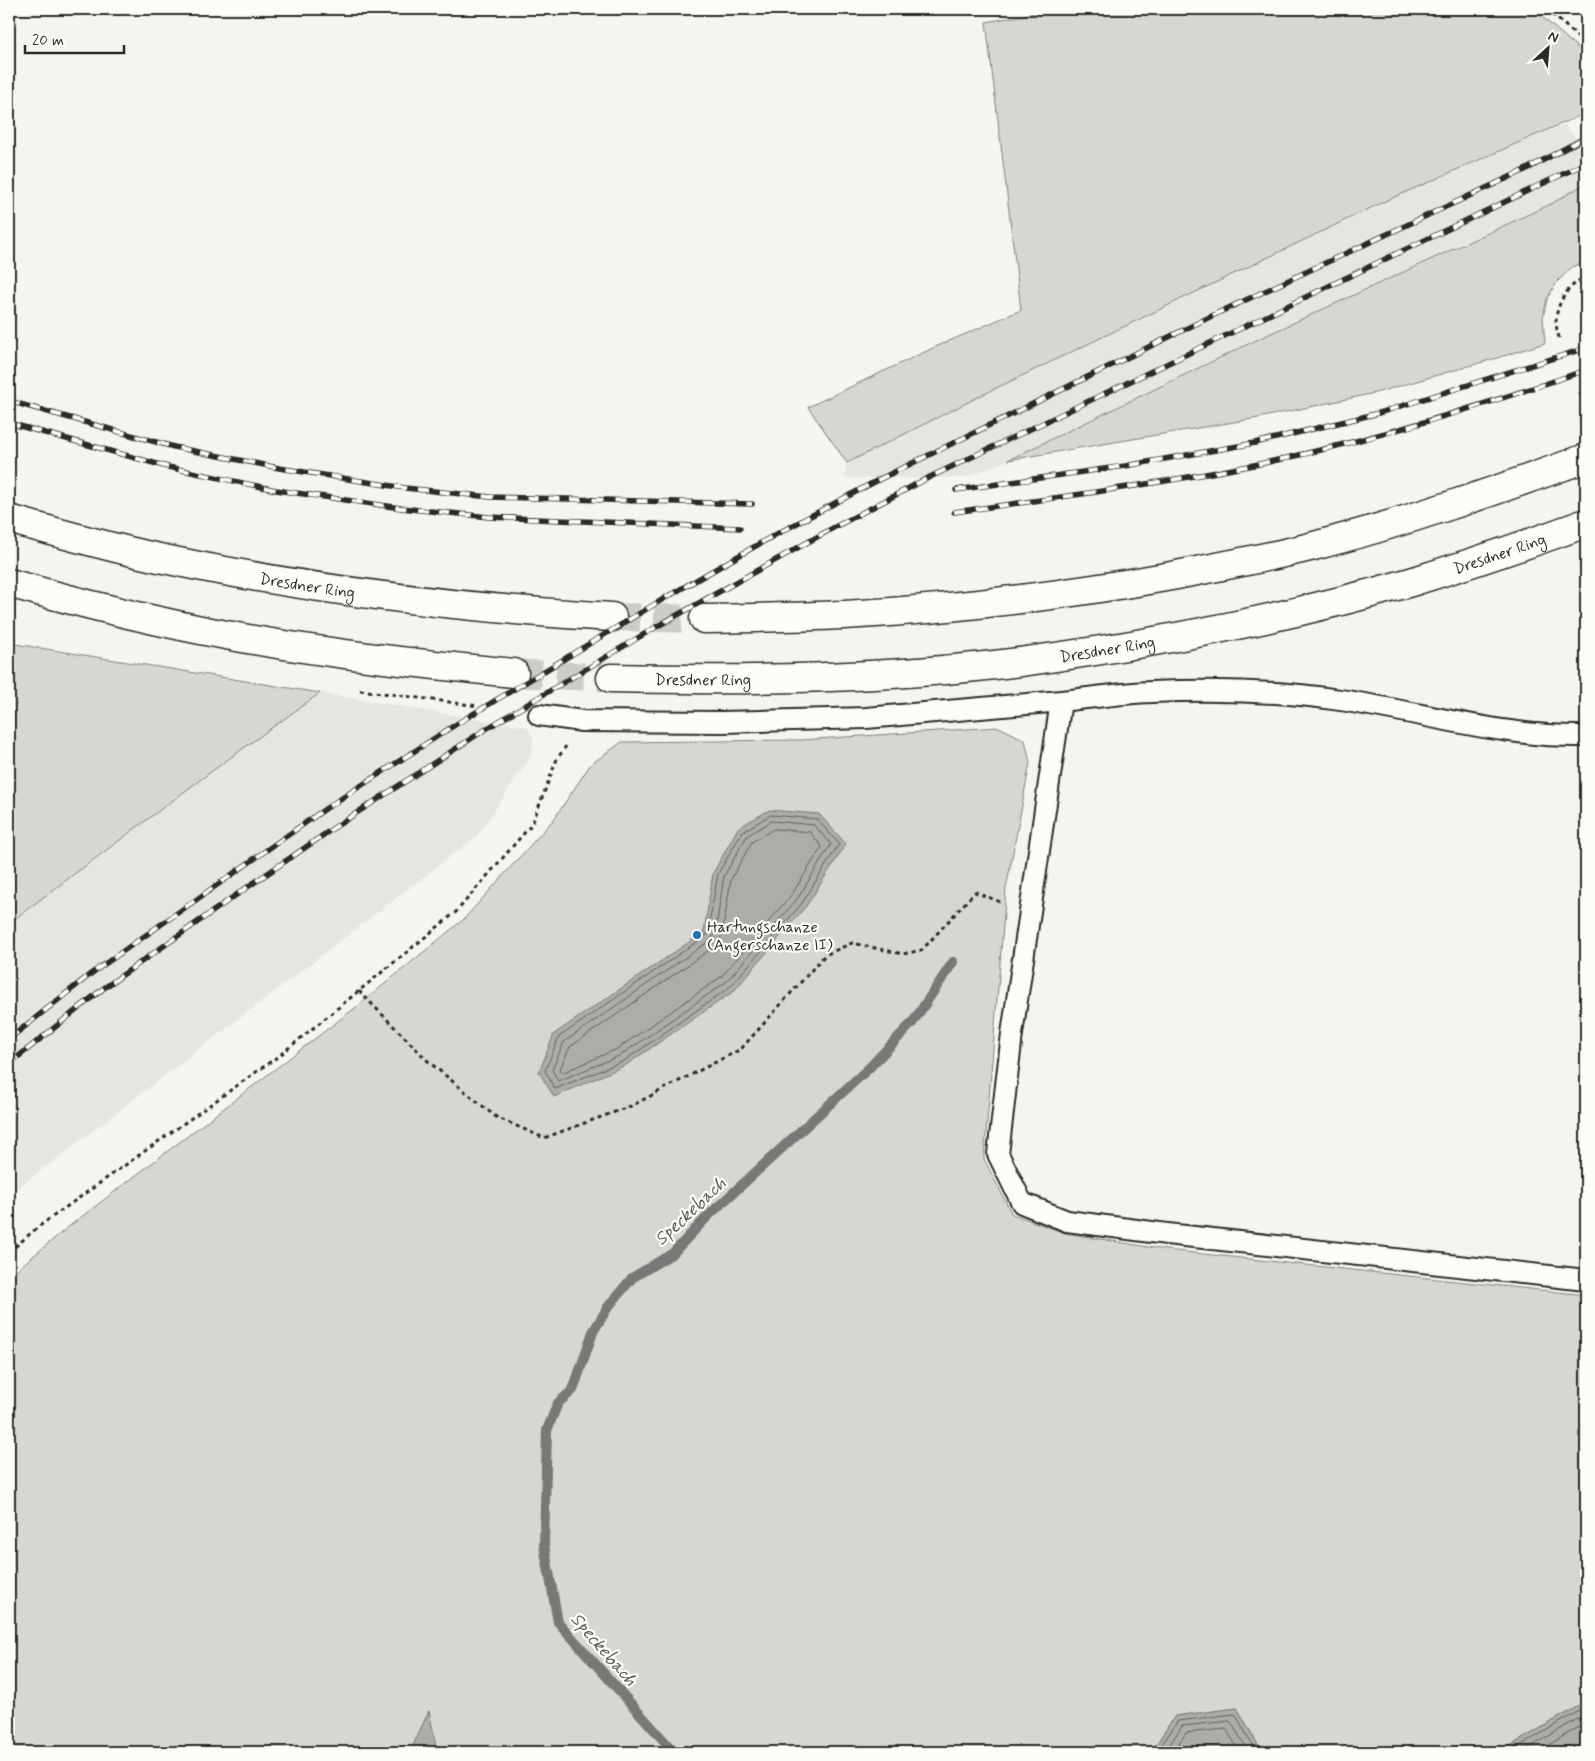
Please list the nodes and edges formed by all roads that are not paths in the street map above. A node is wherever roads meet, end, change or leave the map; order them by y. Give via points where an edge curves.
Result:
1 (1586, 459) edge
2 (9, 519) edge
3 (1586, 523) edge
4 (9, 583) edge
5 (612, 618) tunnel mouth
6 (704, 619) tunnel mouth
7 (514, 673) tunnel mouth
8 (611, 678) tunnel mouth
9 (1061, 701) junction
10 (539, 714) dead end
11 (1586, 736) edge
12 (1586, 1280) edge

1 - 6 main road via 1308,547 1132,583 929,609
2 - 5 main road, Dresdner Ring via 157,558 278,581 459,606
3 - 8 main road, Dresdner Ring via 1412,582 1328,604 1211,631 1102,649 1009,663 837,677
4 - 7 main road via 76,602 226,635 355,656
9 - 10 lane via 866,718 723,722 582,721
9 - 11 lane via 1151,692 1242,690 1340,700 1491,728
9 - 12 lane via 1012,1034 998,1154 1022,1203 1067,1221

